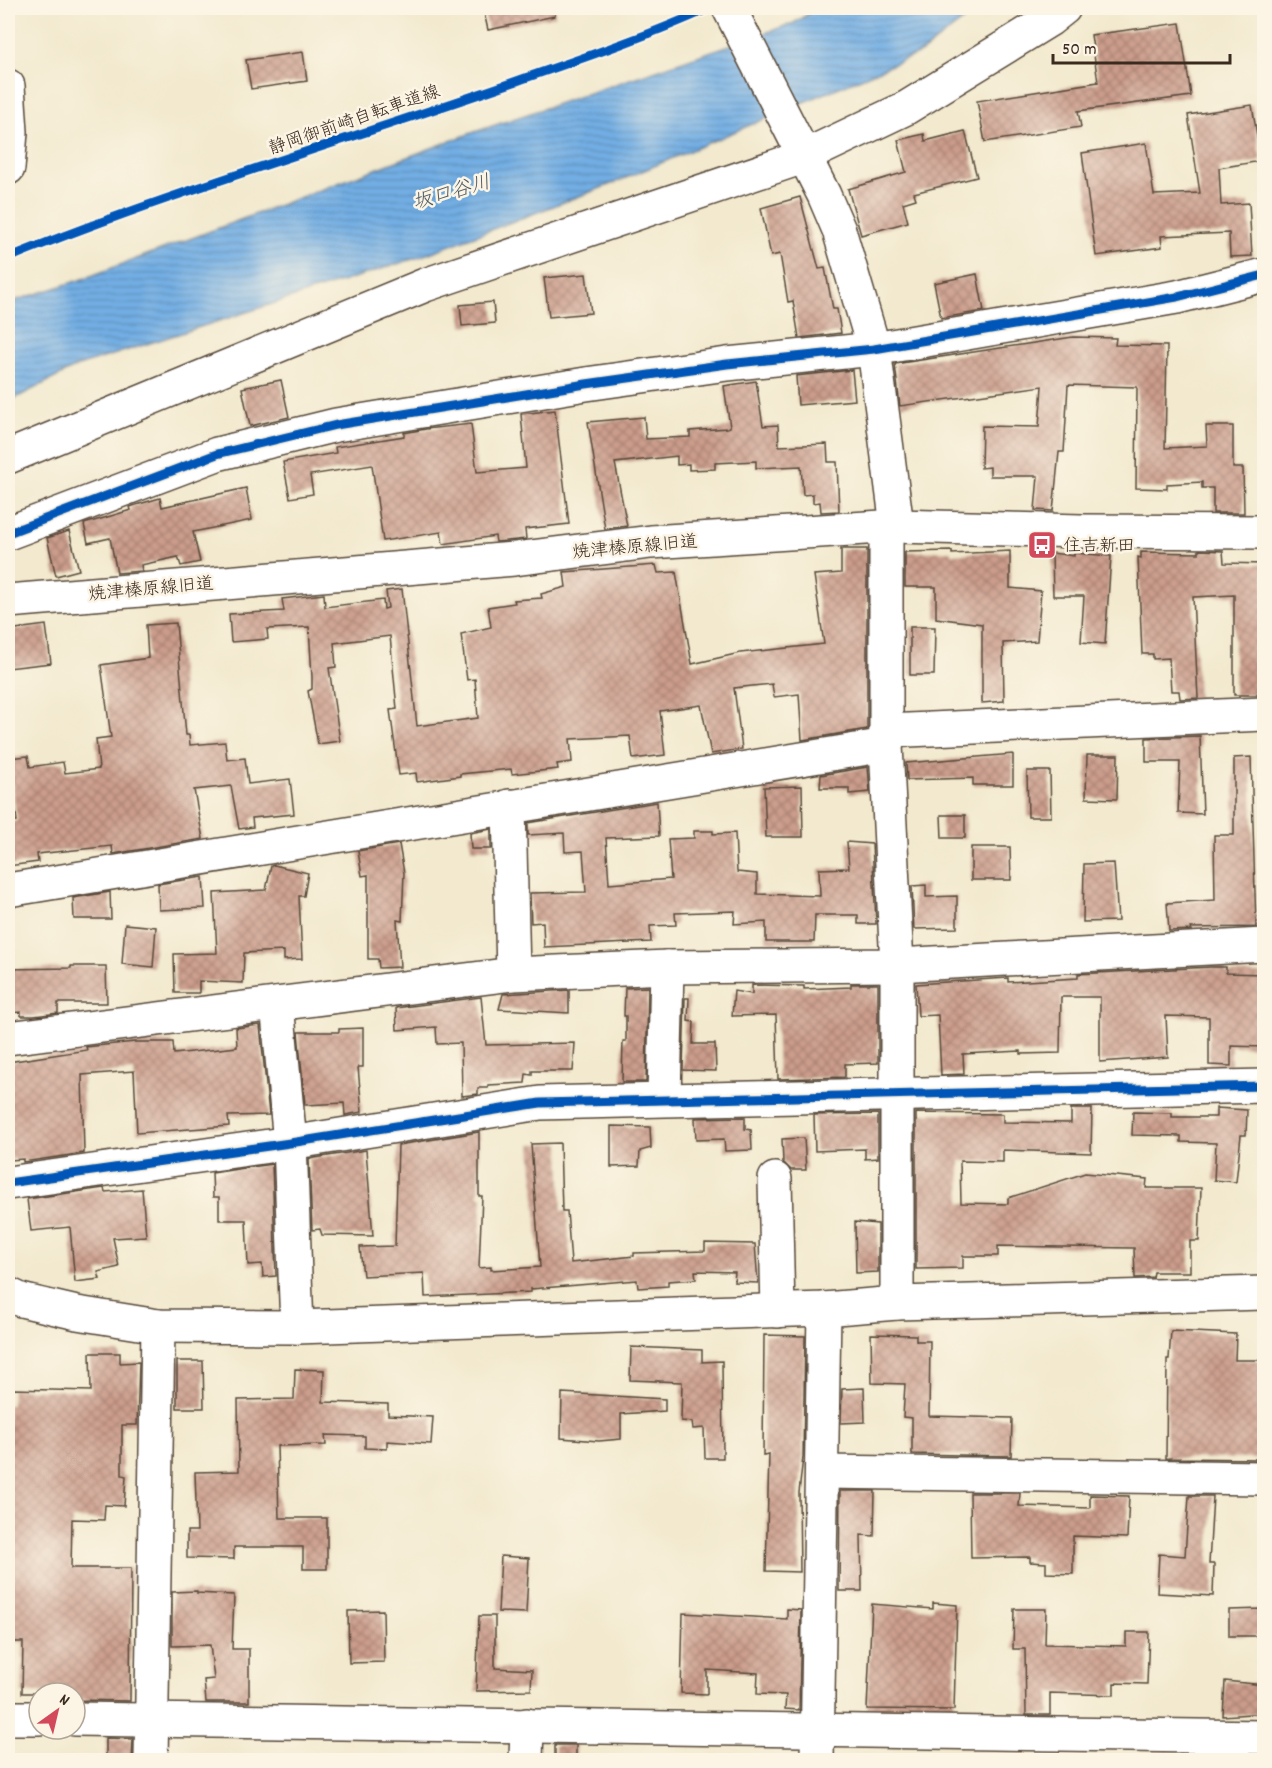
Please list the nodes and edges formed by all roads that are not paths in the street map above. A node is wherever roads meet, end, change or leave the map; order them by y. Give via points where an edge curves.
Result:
1 (1064, 8) edge
2 (729, 9) edge
3 (8, 86) edge
4 (803, 157) junction
5 (8, 168) edge
6 (1264, 274) edge
7 (874, 349) junction
8 (8, 457) edge
9 (891, 526) junction
10 (1264, 532) edge
11 (8, 533) edge
12 (8, 601) edge
13 (1264, 714) edge
14 (886, 738) junction
15 (509, 806) junction
16 (8, 890) edge
17 (1264, 945) edge
18 (897, 965) junction
19 (667, 968) junction
20 (513, 974) junction
21 (277, 1004) junction
22 (8, 1038) edge
23 (1264, 1086) edge
24 (897, 1092) junction
25 (664, 1098) junction
26 (290, 1143) junction
27 (775, 1179) dead end
28 (8, 1183) edge
29 (1264, 1293) edge
30 (897, 1303) junction
31 (12, 1305) edge
32 (824, 1309) junction
33 (778, 1311) junction
34 (158, 1326) junction
35 (297, 1327) junction
36 (822, 1472) junction
37 (1264, 1478) edge
38 (8, 1718) edge
39 (27, 1719) edge
40 (87, 1719) edge
41 (151, 1720) junction
42 (527, 1725) junction
43 (818, 1729) junction
44 (1264, 1737) edge
45 (151, 1761) edge
46 (526, 1761) edge
47 (817, 1761) edge

1 - 4 street via 906,108
2 - 4 street
3 - 5 street
4 - 7 street via 839,230
4 - 8 street via 425,285
6 - 7 street via 1177,297
7 - 9 street
7 - 11 street via 727,364 336,425 217,454
9 - 10 street, 焼津榛原線旧道
9 - 12 street, 焼津榛原線旧道 via 651,542 514,559
9 - 14 street
13 - 14 street
14 - 15 street
14 - 18 street
15 - 16 street
15 - 20 street
17 - 18 street
18 - 19 street
18 - 24 street
19 - 20 street
19 - 25 street
20 - 21 street
21 - 22 street
21 - 26 street
23 - 24 street
24 - 25 street
24 - 30 street
25 - 26 street via 540,1103
26 - 28 street
26 - 35 street
27 - 33 street
29 - 30 street
30 - 32 street
31 - 34 street
32 - 33 street
32 - 36 street
33 - 35 street
34 - 35 street
34 - 41 street
36 - 37 street
36 - 43 street
38 - 39 street
40 - 41 street
41 - 42 street
41 - 45 street
42 - 43 street
42 - 46 street
43 - 44 street
43 - 47 street

